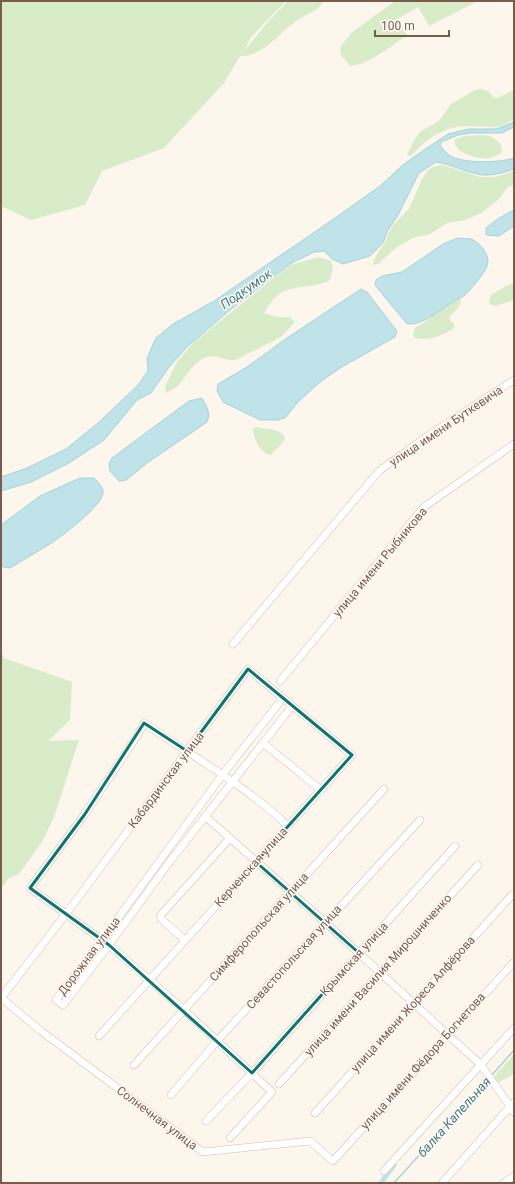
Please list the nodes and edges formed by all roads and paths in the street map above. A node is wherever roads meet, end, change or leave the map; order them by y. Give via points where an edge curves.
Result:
1 (514, 380) edge
2 (514, 444) edge
3 (233, 644) dead end
4 (280, 681) dead end
5 (282, 698) junction
6 (292, 706) junction
7 (263, 743) junction
8 (187, 752) junction
9 (352, 755) joint
10 (223, 774) junction
11 (233, 781) junction
12 (384, 789) dead end
13 (321, 790) junction
14 (205, 816) junction
15 (420, 820) dead end
16 (288, 826) junction
17 (230, 838) junction
18 (455, 846) dead end
19 (256, 862) junction
20 (478, 865) dead end
21 (290, 892) junction
22 (512, 895) dead end
23 (66, 914) junction
24 (326, 923) junction
25 (102, 940) junction
26 (185, 940) junction
27 (109, 945) junction
28 (359, 953) junction
29 (514, 962) edge
30 (380, 973) junction
31 (150, 980) junction
32 (1, 998) edge
33 (413, 1003) junction
34 (184, 1010) junction
35 (514, 1028) edge
36 (448, 1034) junction
37 (99, 1036) dead end
38 (217, 1041) junction
39 (134, 1065) dead end
40 (481, 1065) junction
41 (252, 1073) junction
42 (279, 1084) dead end
43 (171, 1095) dead end
44 (513, 1107) edge
45 (315, 1113) dead end
46 (206, 1121) dead end
47 (230, 1138) dead end
48 (333, 1161) joint
49 (384, 1171) dead end
50 (514, 1176) edge
51 (442, 1183) edge
52 (504, 1183) edge

1 - 3 street, улица имени Буткевича via 379,471
2 - 4 street, улица имени Рыбникова via 424,508
5 - 6 street, Кабардинская улица
5 - 8 street, Кабардинская улица via 248,669
5 - 10 street, Дорожная улица
6 - 7 street, Дорожная улица
6 - 9 street, Кабардинская улица
7 - 11 street, Дорожная улица
7 - 13 street
8 - 10 street
8 - 23 street, Кабардинская улица
8 - 23 street via 144,723 85,814 30,888
9 - 13 street, Керченская улица
10 - 11 street
10 - 25 street, Дорожная улица
11 - 14 street, Дорожная улица
11 - 16 street via 272,810
12 - 21 street, Симферопольская улица
13 - 16 street, Керченская улица
14 - 17 street
14 - 27 street, Дорожная улица
15 - 24 street, Севастопольская улица
16 - 19 street, Керченская улица
17 - 19 street
17 - 26 street via 160,916
18 - 28 street, Крымская улица
19 - 21 street
19 - 26 street, Керченская улица
20 - 30 street, улица имени Василия Мирошниченко
21 - 24 street
21 - 34 street, Симферопольская улица
22 - 33 street, улица имени Жореса Алфёрова
23 - 25 street
23 - 32 street, Кабардинская улица
24 - 28 street
24 - 38 street, Севастопольская улица
25 - 27 street
25 - 27 street, Дорожная улица via 56,1000 63,1006
26 - 31 street, Керченская улица
27 - 31 street
28 - 30 street
28 - 41 street, Крымская улица
29 - 36 street, улица имени Фёдора Богнетова
30 - 33 street
30 - 42 street, улица имени Василия Мирошниченко
31 - 34 street
31 - 37 street, Керченская улица
32 - 48 street, Солнечная улица via 203,1152 310,1141
33 - 36 street
33 - 45 street, улица имени Жореса Алфёрова
34 - 38 street
34 - 39 street, Симферопольская улица
35 - 40 street
36 - 40 street
36 - 48 street, улица имени Фёдора Богнетова
38 - 41 street
38 - 43 street, Севастопольская улица
40 - 44 street
40 - 49 street
41 - 46 street, Крымская улица
41 - 47 street via 272,1092
44 - 51 street
50 - 52 street

